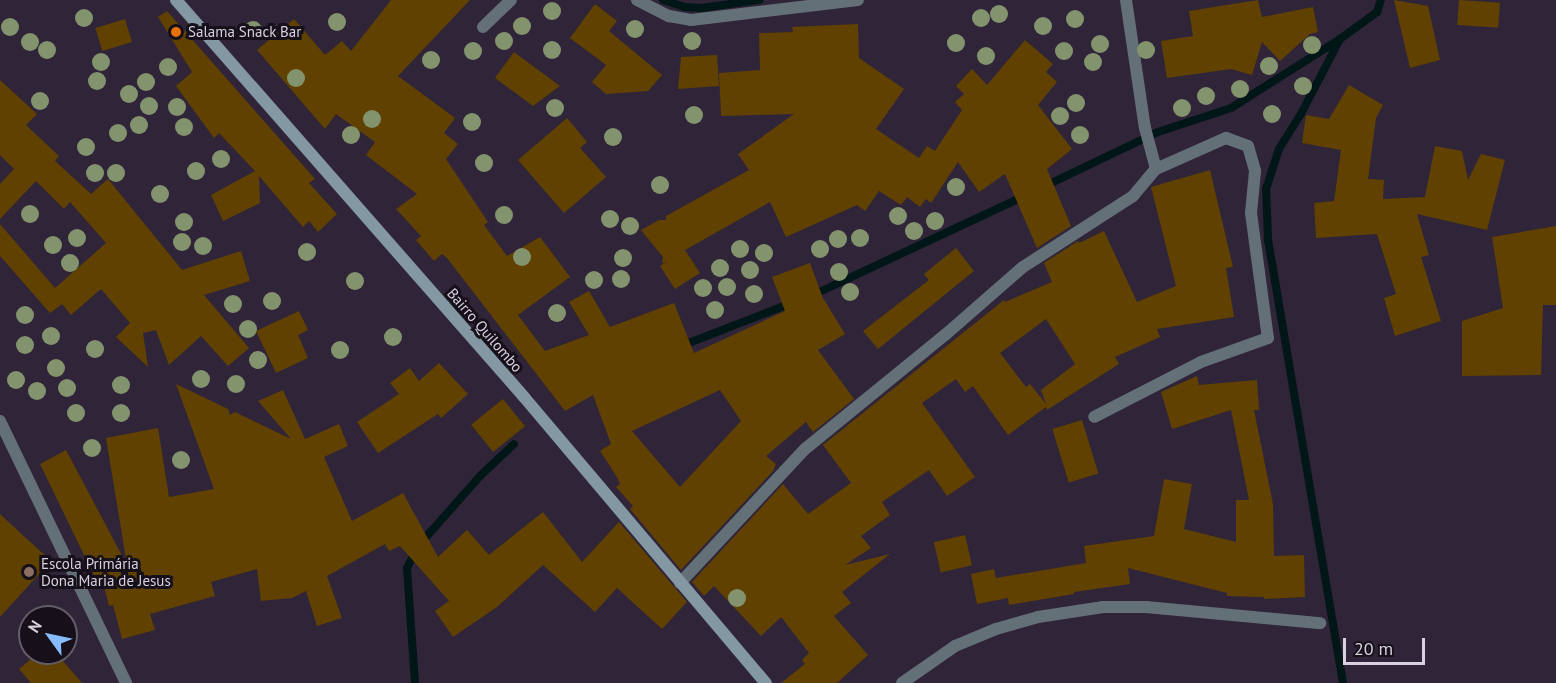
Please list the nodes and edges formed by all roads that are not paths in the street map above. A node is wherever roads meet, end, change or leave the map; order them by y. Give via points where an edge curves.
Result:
1 (176, 0) edge
2 (511, 0) edge
3 (637, 0) edge
4 (858, 0) edge
5 (1126, 0) edge
6 (483, 27) dead end
7 (1156, 169) junction
8 (1094, 417) dead end
9 (0, 421) edge
10 (680, 584) junction
11 (1320, 623) dead end
12 (126, 683) edge
13 (766, 683) edge
14 (902, 683) edge

1 - 10 street, Bairro Quilombo via 524,397
2 - 6 street
3 - 4 street via 669,16 691,20
5 - 7 street via 1145,128
7 - 8 street via 1226,138 1248,146 1255,171 1251,213 1268,338 1201,362
7 - 10 street via 1133,196 1023,267 805,449
9 - 12 street
10 - 13 street, Bairro Quilombo
11 - 14 street via 1103,607 1038,617 996,629 956,646

